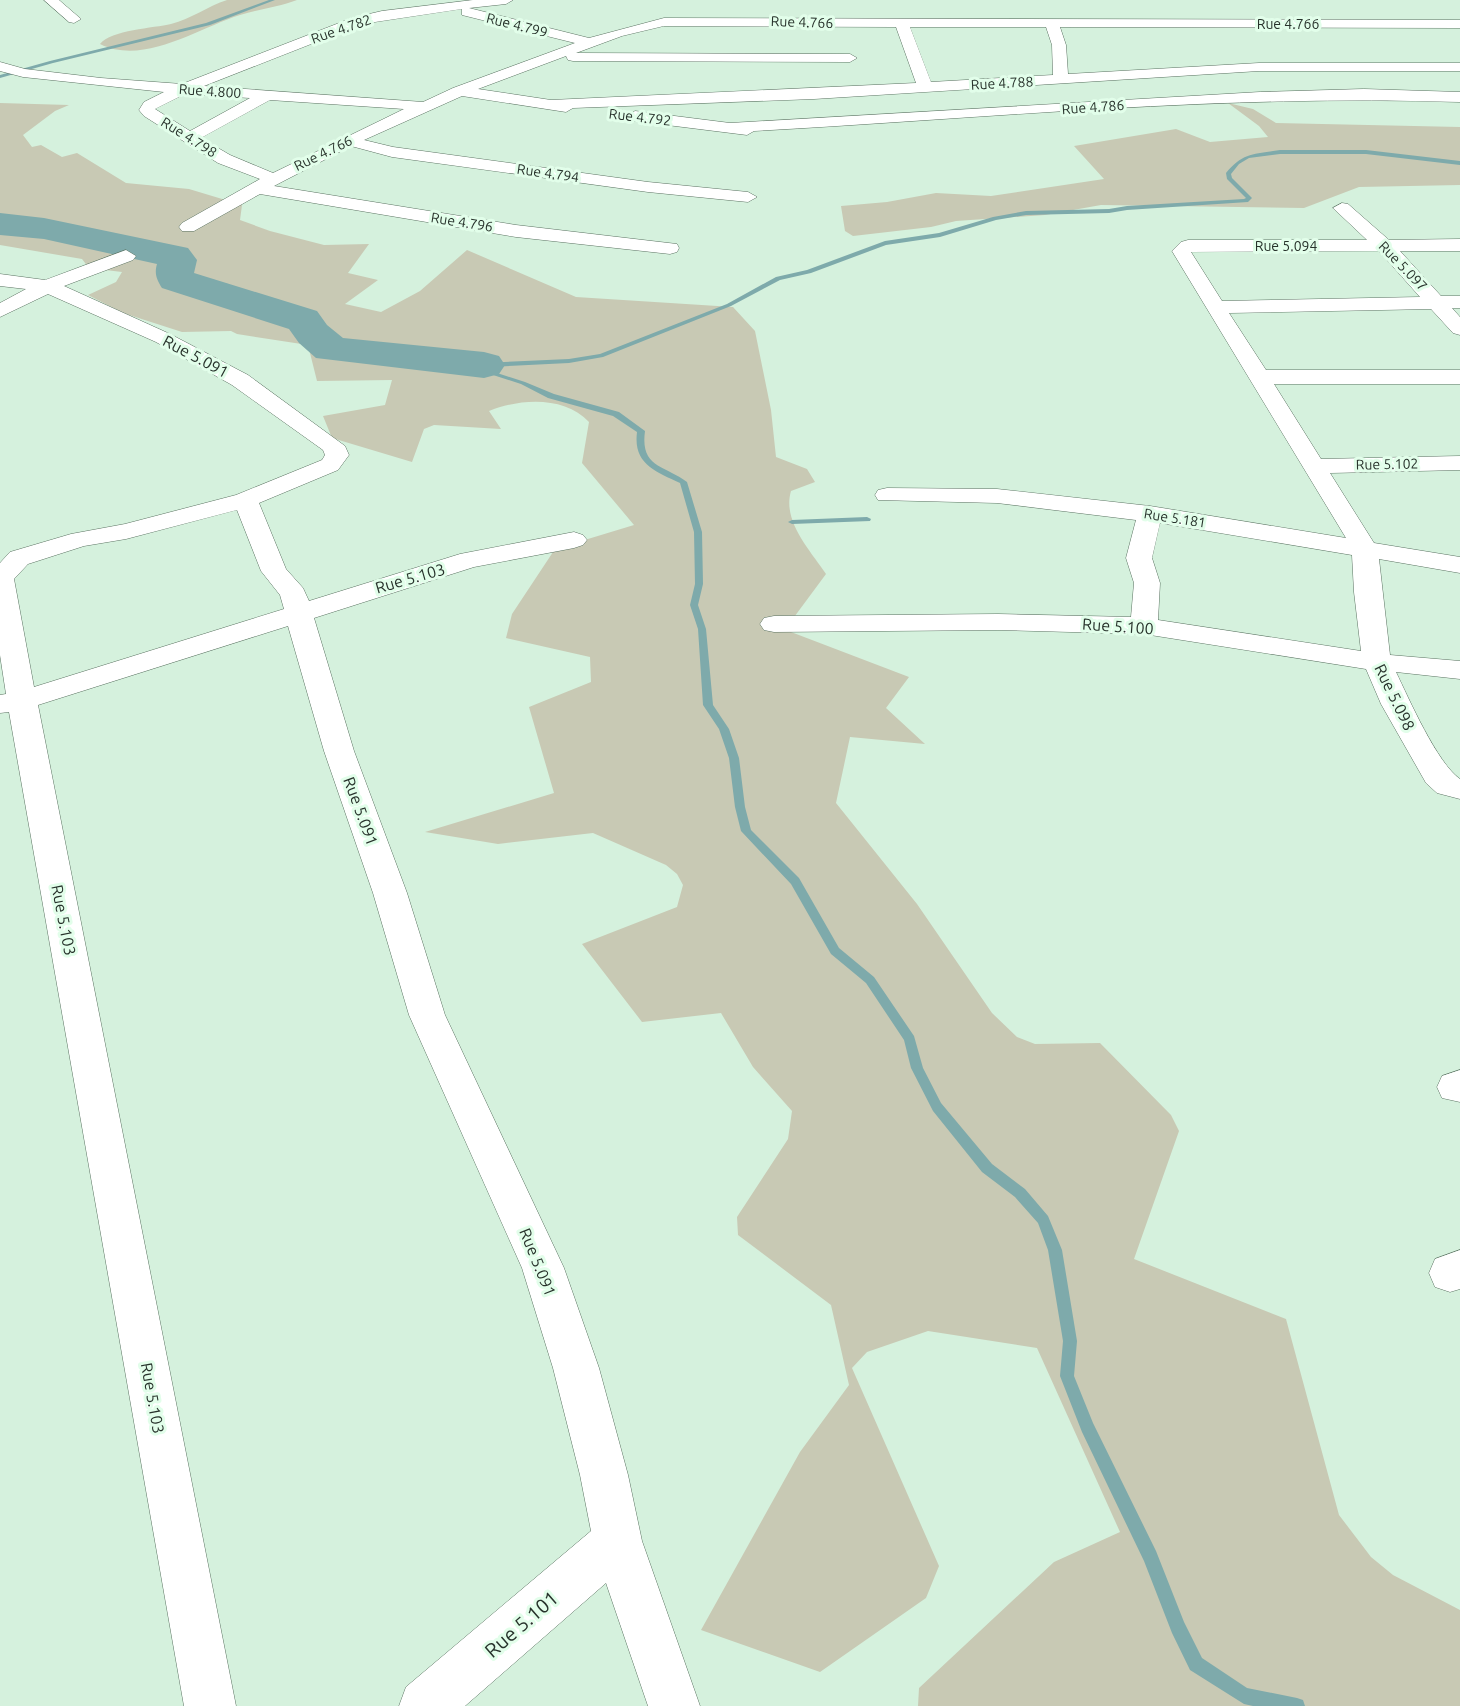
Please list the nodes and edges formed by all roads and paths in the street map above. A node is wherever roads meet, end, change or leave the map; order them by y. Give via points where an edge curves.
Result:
1 (51, 0) edge
2 (506, 0) edge
3 (443, 7) junction
4 (834, 8) dead end
5 (1365, 8) dead end
6 (74, 19) dead end
7 (840, 23) junction
8 (902, 23) junction
9 (1052, 24) junction
10 (1299, 24) junction
11 (1382, 24) junction
12 (1460, 24) edge
13 (590, 43) junction
14 (554, 56) junction
15 (1182, 57) dead end
16 (850, 58) dead end
17 (1330, 65) junction
18 (1453, 67) edge
19 (11, 70) edge
20 (1198, 70) junction
21 (1061, 80) junction
22 (1460, 86) edge
23 (925, 87) junction
24 (183, 89) junction
25 (458, 91) junction
26 (267, 95) junction
27 (1460, 97) edge
28 (544, 105) junction
29 (422, 106) junction
30 (727, 128) junction
31 (189, 138) junction
32 (812, 139) dead end
33 (350, 141) junction
34 (272, 178) junction
35 (255, 188) junction
36 (748, 197) dead end
37 (1342, 208) dead end
38 (188, 227) dead end
39 (1384, 245) junction
40 (1460, 245) edge
41 (670, 248) dead end
42 (126, 256) dead end
43 (0, 280) edge
44 (47, 286) junction
45 (1437, 302) junction
46 (1460, 302) edge
47 (1216, 307) junction
48 (0, 311) edge
49 (1460, 329) edge
50 (1259, 377) junction
51 (1460, 377) edge
52 (1460, 463) edge
53 (1315, 466) junction
54 (888, 495) dead end
55 (245, 500) junction
56 (1150, 514) junction
57 (574, 540) dead end
58 (1365, 549) junction
59 (1460, 566) edge
60 (299, 614) junction
61 (774, 624) dead end
62 (1144, 626) junction
63 (1377, 662) junction
64 (1460, 670) edge
65 (11, 702) edge
66 (1460, 789) edge
67 (617, 1541) junction
68 (210, 1706) edge
69 (425, 1706) edge
70 (674, 1706) edge

1 - 6 street
2 - 3 street, Rue 4.782
3 - 13 street, Rue 4.799
3 - 24 street, Rue 4.782 via 357,21
4 - 7 street
5 - 11 street
7 - 8 street, Rue 4.766
7 - 13 street, Rue 4.766 via 664,22
8 - 9 street, Rue 4.766
8 - 23 street
9 - 10 street, Rue 4.766 via 1166,31
9 - 21 street via 1059,45
10 - 11 street, Rue 4.766
10 - 17 street
11 - 12 street, Rue 4.766
13 - 14 street, Rue 4.766
14 - 16 street
14 - 25 street, Rue 4.766
15 - 20 street
17 - 18 street, Rue 4.788
17 - 20 street, Rue 4.788
18 - 22 street
19 - 24 street, Rue 4.800
20 - 21 street, Rue 4.788
21 - 23 street, Rue 4.788
23 - 28 street, Rue 4.788
24 - 26 street, Rue 4.800
24 - 31 street, Rue 4.798 via 149,105 147,110
25 - 28 street, Rue 4.792
25 - 29 street, Rue 4.766
26 - 29 street, Rue 4.800
26 - 31 street
27 - 30 street, Rue 4.786 via 1260,97
28 - 30 street, Rue 4.792
29 - 33 street, Rue 4.766
30 - 32 street, Rue 4.792
31 - 34 street, Rue 4.798 via 224,159
33 - 34 street, Rue 4.766
33 - 36 street, Rue 4.794 via 392,152
34 - 35 street, Rue 4.766
35 - 38 street, Rue 4.766
35 - 41 street, Rue 4.796 via 516,231
37 - 39 street, Rue 5.097
39 - 40 street, Rue 5.094
39 - 45 street, Rue 5.097
39 - 47 street, Rue 5.094 via 1182,248 1180,251
42 - 44 street
43 - 44 street
44 - 48 street
44 - 55 street, Rue 5.091 via 163,338 240,380 333,446 337,455 330,465
45 - 46 street
45 - 47 street
45 - 49 street, Rue 5.097
47 - 50 street
50 - 51 street
50 - 53 street
52 - 53 street, Rue 5.102
53 - 58 street
54 - 56 street, Rue 5.181 via 997,496
55 - 60 street, Rue 5.091 via 274,571 293,594
55 - 65 street via 80,539 19,558 1,578
56 - 58 street, Rue 5.181
56 - 62 street via 1139,558 1147,583
57 - 60 street, Rue 5.103 via 470,560
58 - 59 street, Rue 5.181
58 - 63 street, Rue 5.098
60 - 65 street, Rue 5.103
60 - 67 street, Rue 5.091 via 339,751 390,893 427,1015 543,1268 576,1368
61 - 62 street, Rue 5.100 via 998,622
62 - 63 street, Rue 5.100
63 - 64 street, Rue 5.100
63 - 66 street, Rue 5.098 via 1437,776 1448,786
65 - 68 street, Rue 5.103
67 - 69 street, Rue 5.101
67 - 70 street, Rue 5.091

